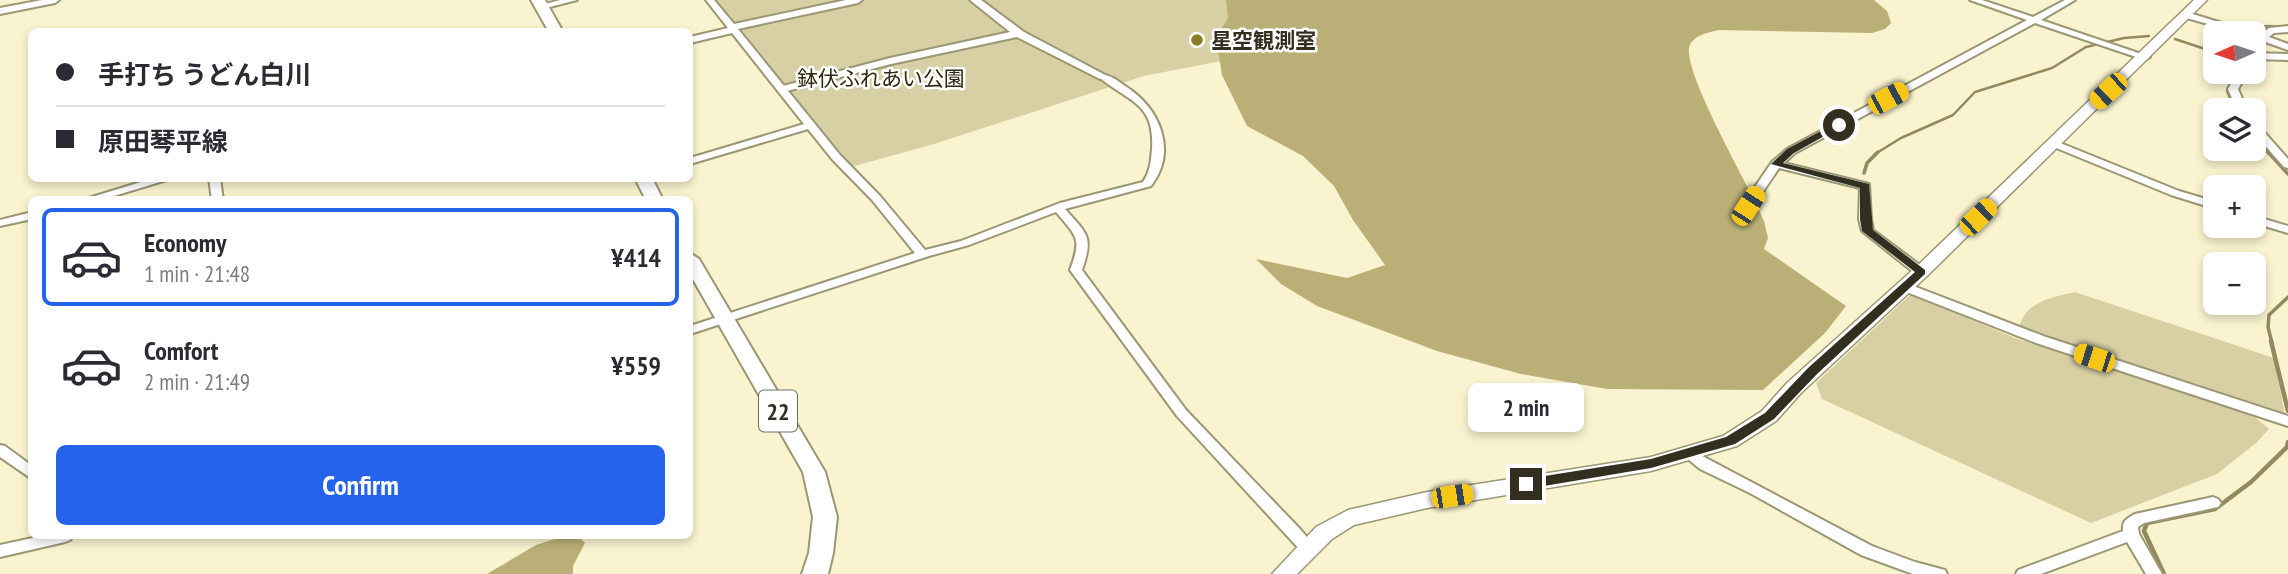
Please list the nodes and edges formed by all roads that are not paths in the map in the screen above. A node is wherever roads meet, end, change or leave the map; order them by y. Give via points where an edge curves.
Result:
1 (55, 0) edge
2 (573, 0) edge
3 (710, 0) edge
4 (858, 0) edge
5 (975, 0) edge
6 (1973, 0) edge
7 (2071, 0) edge
8 (2201, 0) edge
9 (540, 3) edge
10 (0, 11) edge
11 (2186, 15) junction
12 (2033, 20) junction
13 (2207, 21) edge
14 (733, 27) junction
15 (554, 28) edge
16 (2288, 29) edge
17 (2266, 33) edge
18 (1016, 34) junction
19 (693, 39) edge
20 (2266, 39) edge
21 (2103, 43) joint
22 (2288, 47) edge
23 (2145, 57) junction
24 (2266, 57) edge
25 (2288, 57) edge
26 (1104, 77) joint
27 (783, 89) junction
28 (810, 125) junction
29 (2266, 140) edge
30 (2053, 143) junction
31 (693, 160) edge
32 (1776, 164) junction
33 (2288, 165) edge
34 (153, 182) edge
35 (102, 196) edge
36 (2203, 202) edge
37 (1748, 206) dead end
38 (1058, 208) junction
39 (28, 216) edge
40 (0, 223) edge
41 (2266, 223) edge
42 (2288, 230) edge
43 (922, 254) junction
44 (693, 264) edge
45 (1921, 272) junction
46 (1903, 286) junction
47 (725, 320) junction
48 (693, 329) edge
49 (2286, 420) edge
50 (0, 450) edge
51 (1689, 454) junction
52 (28, 471) edge
53 (2213, 503) dead end
54 (2131, 534) junction
55 (49, 539) edge
56 (1308, 548) junction
57 (0, 551) edge
58 (815, 574) edge
59 (1285, 574) edge
60 (1939, 574) edge
61 (2024, 574) edge
62 (2154, 574) edge

1 - 10 street
2 - 9 street
3 - 14 street
4 - 14 street
5 - 18 street
6 - 12 street
7 - 12 street
8 - 11 main road
9 - 15 main road
11 - 13 street
11 - 23 main road
12 - 21 street
12 - 32 street via 1791,151
14 - 19 street
14 - 27 street
16 - 17 street
18 - 26 street
18 - 27 street
20 - 22 street
21 - 23 street
23 - 30 main road
24 - 25 street
26 - 38 street via 1147,108 1157,122 1152,178 1147,184
27 - 28 street
28 - 31 street
28 - 43 street
29 - 33 street
30 - 36 street
30 - 45 main road
32 - 37 street
32 - 45 street via 1865,186 1868,231
34 - 35 street
38 - 43 street
38 - 56 street via 1082,236 1083,251 1076,270 1137,354 1197,430
39 - 40 street
41 - 42 street
43 - 47 street
44 - 47 main road, 22
45 - 46 main road
46 - 49 street via 2041,340
46 - 51 main road via 1769,416 1730,441
47 - 48 street
47 - 58 main road, 22 via 814,472 825,517
50 - 52 street
51 - 56 main road via 1379,510 1348,519
51 - 60 street via 1708,469 1748,485 1882,558
53 - 54 street via 2140,518 2130,524
54 - 61 street
54 - 62 street
55 - 57 street
56 - 59 main road

